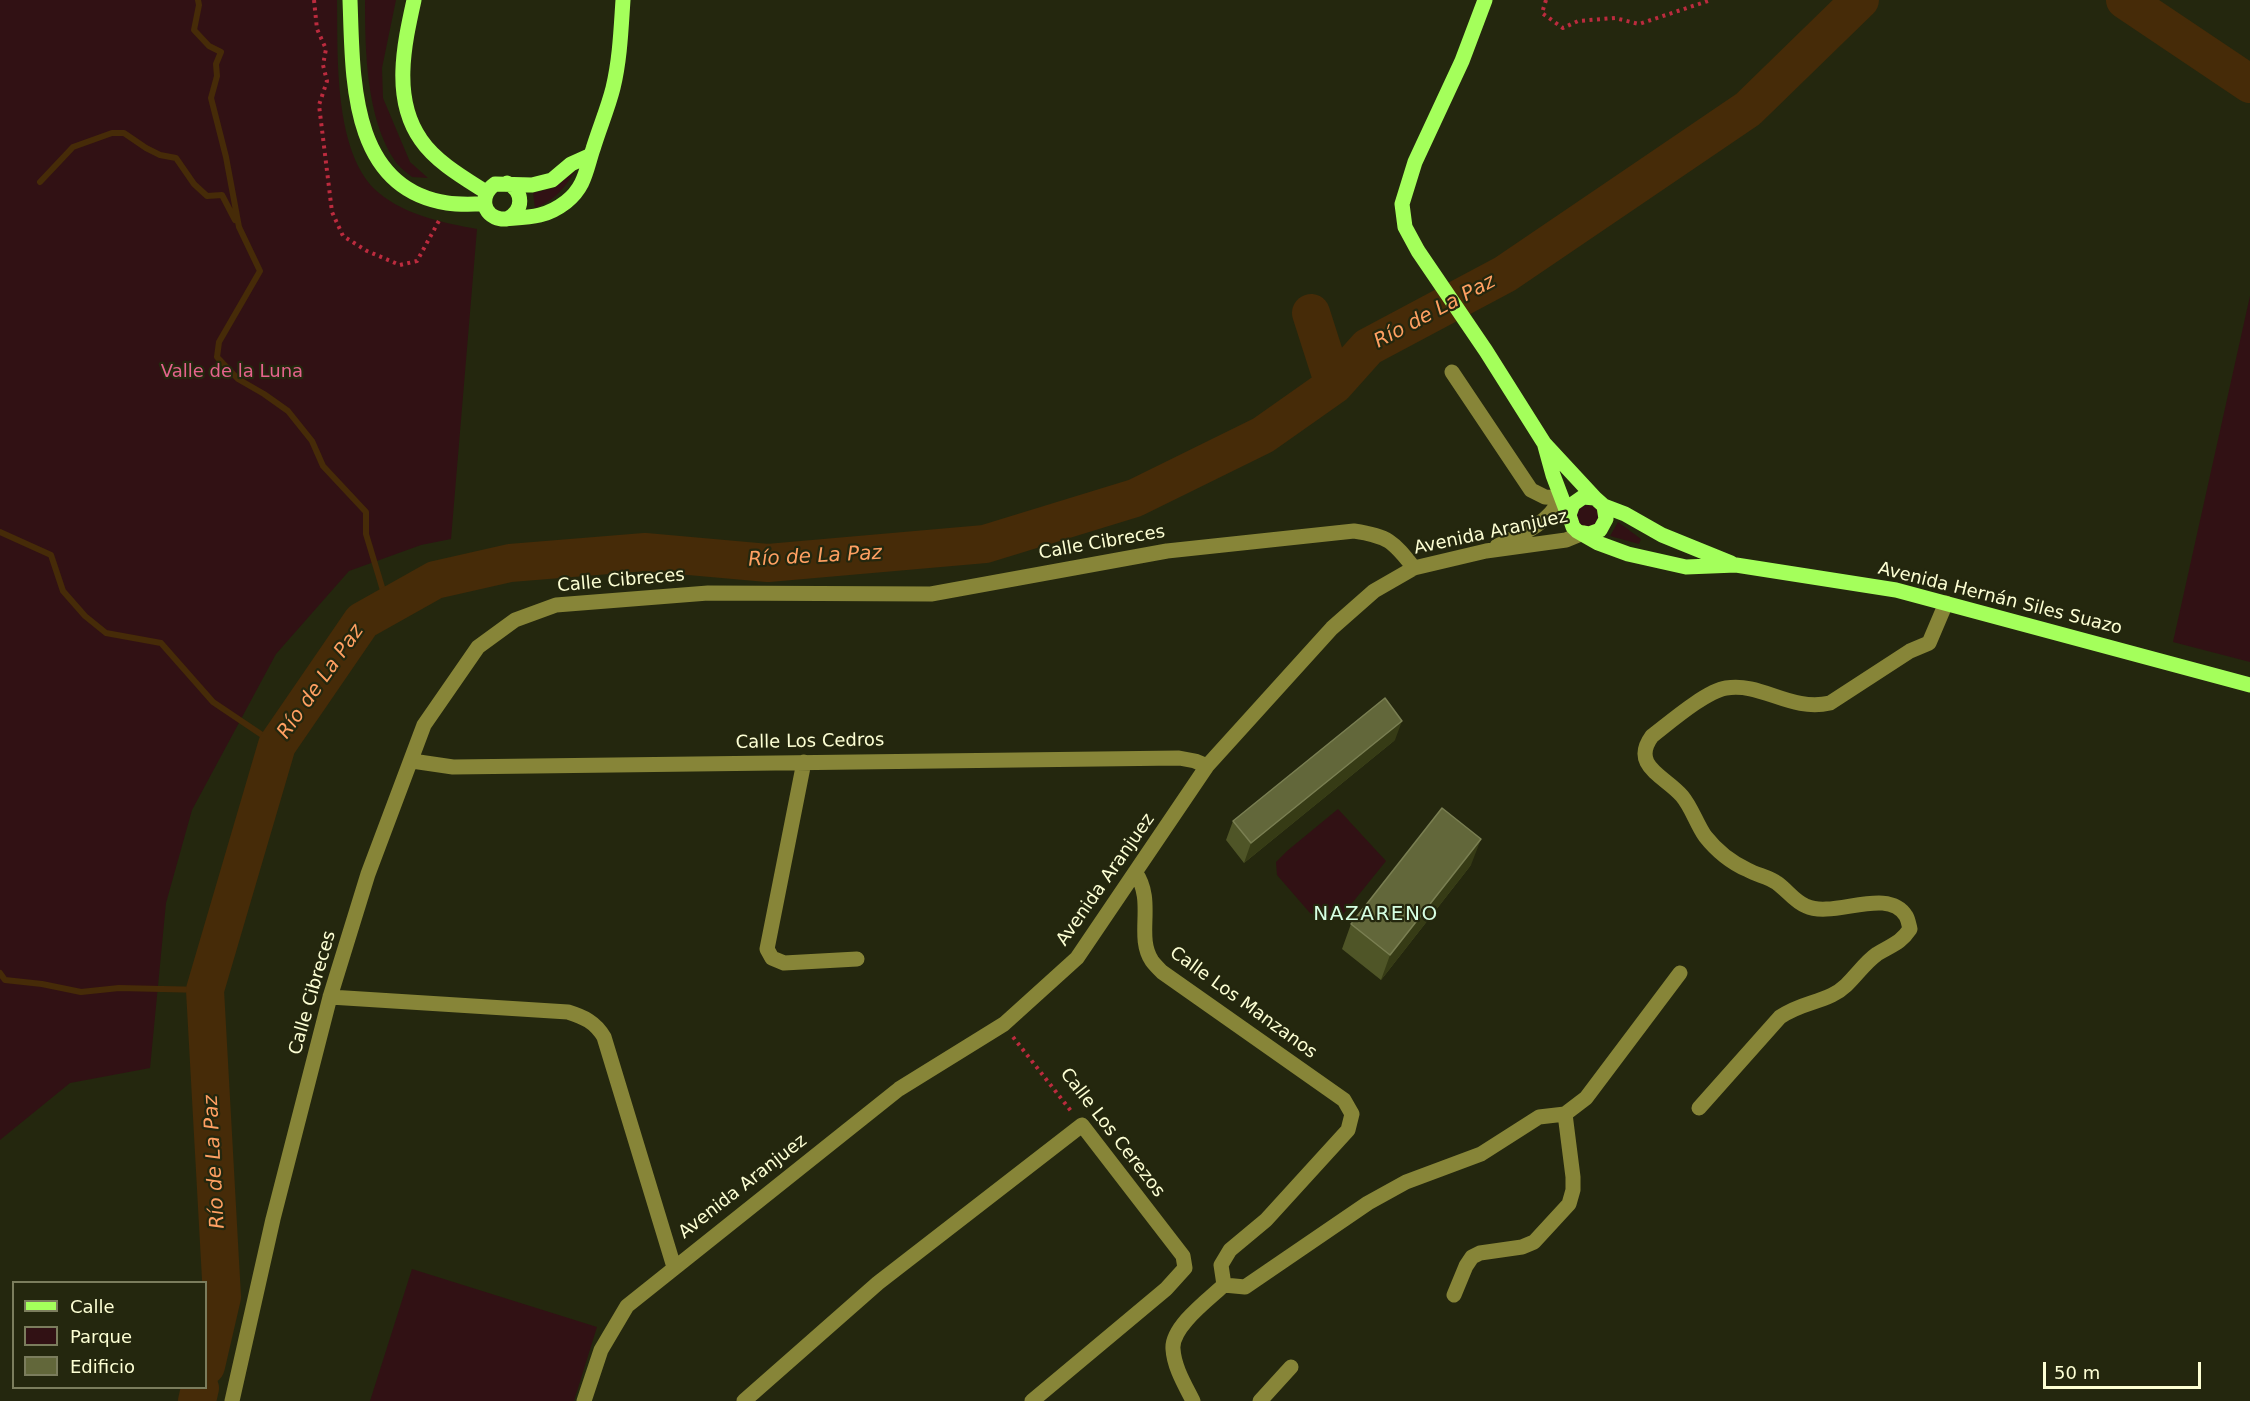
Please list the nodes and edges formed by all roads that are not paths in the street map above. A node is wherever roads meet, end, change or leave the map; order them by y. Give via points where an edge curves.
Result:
1 (350, 0) edge
2 (414, 0) edge
3 (623, 0) edge
4 (1485, 0) edge
5 (591, 154) junction
6 (507, 183) junction
7 (485, 198) junction
8 (507, 219) junction
9 (1452, 372) dead end
10 (1544, 443) junction
11 (1561, 498) junction
12 (1600, 502) junction
13 (1570, 521) junction
14 (1583, 533) junction
15 (1486, 551) junction
16 (1736, 565) junction
17 (1414, 568) junction
18 (1946, 603) junction
19 (2250, 685) edge
20 (412, 761) junction
21 (804, 762) junction
22 (1207, 766) junction
23 (1135, 872) junction
24 (857, 959) dead end
25 (1680, 973) dead end
26 (330, 997) junction
27 (1699, 1108) dead end
28 (1565, 1114) junction
29 (674, 1267) junction
30 (1224, 1285) junction
31 (1454, 1295) dead end
32 (1291, 1367) dead end
33 (232, 1401) edge
34 (584, 1401) edge
35 (744, 1401) edge
36 (1032, 1401) edge
37 (1192, 1401) edge
38 (1260, 1401) edge

1 - 7 main road via 360,118 371,150 385,171 400,185 448,204
2 - 7 main road via 404,47 403,90 410,123 422,142
3 - 5 main road via 613,88
4 - 10 main road via 1462,61 1415,162 1402,204 1406,227 1418,251
5 - 6 main road via 552,180 532,185
5 - 8 main road via 588,172 568,200 539,217
6 - 7 main road via 495,184
6 - 8 main road via 516,189 520,200 517,212
7 - 8 main road via 490,214
9 - 11 street via 1531,490 1545,497
10 - 11 main road
10 - 12 main road
11 - 13 main road
11 - 15 street via 1556,509 1541,522
12 - 13 main road via 1583,497 1573,504
12 - 14 main road via 1607,513 1604,525 1595,533
12 - 16 main road, Avenida Hernán Siles Suazo via 1662,535
13 - 14 main road
14 - 15 street, Avenida Aranjuez via 1566,540
14 - 16 main road, Avenida Hernán Siles Suazo via 1628,554 1686,567
15 - 17 street, Avenida Aranjuez
16 - 18 main road, Avenida Hernán Siles Suazo via 1896,590
17 - 20 street, Calle Cibreces via 1397,546 1379,534 1354,531 1167,551 931,594 708,593 556,605 515,620 478,647 424,725
17 - 22 street, Avenida Aranjuez via 1374,591 1332,628
18 - 19 main road, Avenida Hernán Siles Suazo
18 - 27 street via 1929,643 1910,651 1830,703 1801,705 1752,690 1724,688 1710,694 1645,745 1649,767 1683,797 1704,835 1718,851 1745,869 1776,882 1804,906 1821,911 1878,903 1894,905 1906,916 1910,929 1903,940 1862,967 1848,985 1832,995 1794,1007 1780,1017
20 - 21 street, Calle Los Cedros via 453,767
20 - 26 street, Calle Cibreces via 368,874
21 - 22 street, Calle Los Cedros via 1179,758
21 - 24 street via 767,949 771,958 784,963
22 - 23 street, Avenida Aranjuez
23 - 29 street, Avenida Aranjuez via 1077,958 1004,1024 898,1089
23 - 30 street, Calle Los Manzanos via 1146,894 1146,944 1152,961 1162,972 1344,1100 1352,1114 1348,1130 1266,1220 1230,1250 1221,1265
25 - 28 street via 1586,1098
26 - 29 street via 568,1012 597,1026 604,1037
26 - 33 street, Calle Cibreces via 273,1219
28 - 30 street via 1539,1117 1481,1154 1406,1182 1368,1203 1245,1287
28 - 31 street via 1574,1177 1569,1204 1534,1242 1472,1257
29 - 34 street, Avenida Aranjuez via 627,1306 600,1350
30 - 37 street via 1174,1336 1174,1360
32 - 38 street
35 - 36 street, Calle Los Cerezos via 878,1283 1082,1125 1183,1256 1185,1268 1166,1289

